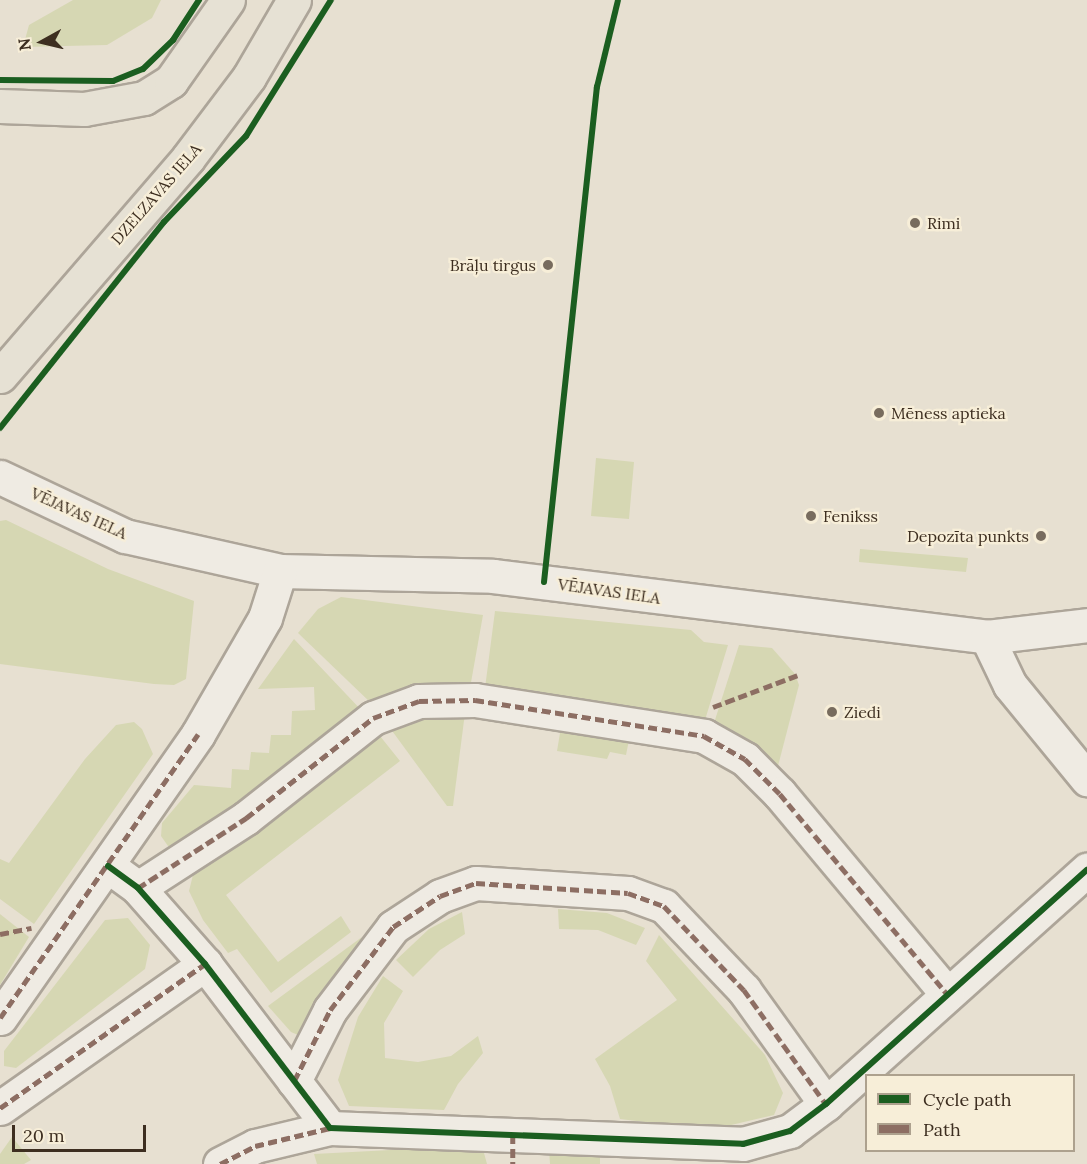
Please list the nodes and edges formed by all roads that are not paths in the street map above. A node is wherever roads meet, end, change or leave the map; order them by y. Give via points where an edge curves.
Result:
1 (228, 0) edge
2 (294, 0) edge
3 (0, 105) edge
4 (0, 376) edge
5 (0, 477) edge
6 (280, 571) junction
7 (1087, 625) edge
8 (987, 637) junction
9 (1087, 779) edge
10 (108, 866) junction
11 (1087, 870) edge
12 (138, 888) junction
13 (205, 964) junction
14 (947, 994) junction
15 (0, 1018) edge
16 (294, 1081) junction
17 (826, 1104) junction
18 (0, 1108) edge
19 (330, 1128) junction
20 (513, 1150) edge
21 (220, 1164) edge

1 - 3 main road via 171,81 144,98 84,109
2 - 4 main road, DZELZAVAS IELA via 249,76 188,158
5 - 6 street, VĒJAVAS IELA via 125,536
6 - 8 street, VĒJAVAS IELA via 493,576
6 - 10 street via 265,618 239,668
7 - 8 street, VĒJAVAS IELA
8 - 9 street via 1010,685
10 - 12 street
10 - 15 street via 50,942
11 - 14 street
12 - 13 street
12 - 14 street via 246,818 373,718 419,701 475,700 705,736 746,759
13 - 16 street
13 - 18 street
14 - 17 street
16 - 17 street via 330,1010 393,927 440,896 476,883 628,893 664,906 744,990
16 - 19 street
17 - 20 street via 790,1131 743,1144
19 - 20 street
19 - 21 street via 255,1146

